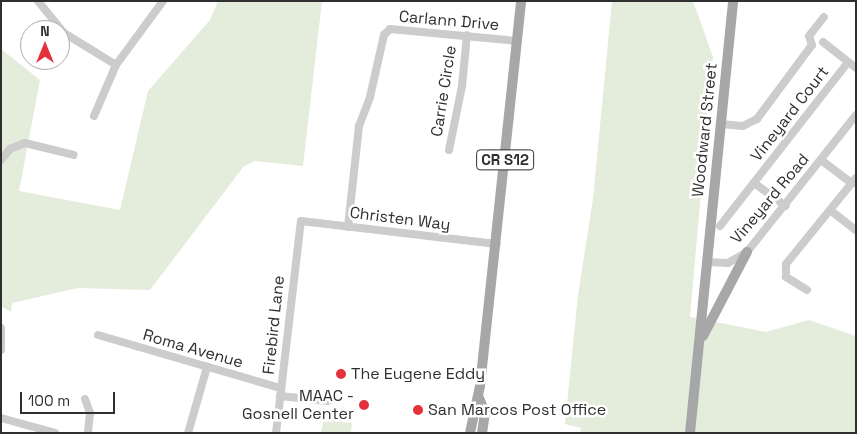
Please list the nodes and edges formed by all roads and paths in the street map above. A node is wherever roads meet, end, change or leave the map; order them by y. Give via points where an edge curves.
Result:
1 (38, 1) edge
2 (163, 1) edge
3 (521, 1) edge
4 (733, 1) edge
5 (824, 17) dead end
6 (467, 35) junction
7 (517, 40) junction
8 (823, 42) dead end
9 (848, 62) junction
10 (116, 65) junction
11 (856, 68) edge
12 (856, 115) edge
13 (94, 116) dead end
14 (721, 124) junction
15 (449, 150) dead end
16 (74, 155) dead end
17 (1, 160) edge
18 (821, 160) junction
19 (854, 180) edge
20 (754, 182) junction
21 (786, 206) junction
22 (830, 210) junction
23 (301, 220) joint
24 (720, 226) dead end
25 (348, 227) junction
26 (856, 230) edge
27 (496, 244) junction
28 (747, 252) junction
29 (707, 262) junction
30 (807, 290) dead end
31 (1, 328) edge
32 (98, 335) dead end
33 (699, 344) junction
34 (1, 350) edge
35 (207, 367) junction
36 (280, 392) junction
37 (479, 398) junction
38 (85, 399) dead end
39 (328, 401) dead end
40 (1, 418) edge
41 (55, 433) edge
42 (88, 433) edge
43 (188, 433) edge
44 (276, 433) edge
45 (470, 433) edge
46 (482, 433) edge
47 (690, 433) edge

1 - 10 street via 64,33
2 - 10 street
3 - 7 main road, CR S12
4 - 14 main road, Woodward Street
5 - 14 street via 809,36 812,44 757,119 743,126
6 - 7 street, Carlann Drive
6 - 15 street, Carrie Circle via 462,86
6 - 25 street, Carlann Drive via 390,29 383,38 370,97 359,126
7 - 27 main road, CR S12
8 - 9 street
9 - 11 street
9 - 20 street, Vineyard Court
10 - 13 street
12 - 18 street, Vineyard Road
14 - 29 main road, Woodward Street
16 - 17 street via 25,143 10,149
18 - 19 street
18 - 21 street, Vineyard Road
19 - 22 street
20 - 21 street, Vineyard Court
20 - 24 street, Vineyard Court
21 - 28 street, Vineyard Road
22 - 26 street
22 - 30 street via 784,270 786,277
23 - 25 street, Christen Way
23 - 36 street, Firebird Lane
25 - 27 street, Christen Way
27 - 37 main road, CR S12
28 - 29 street, Vineyard Road via 728,263
28 - 33 main road
29 - 33 main road
31 - 34 street
32 - 35 street, Roma Avenue
33 - 47 main road
35 - 36 street, Roma Avenue
35 - 43 street
36 - 39 street, Roma Avenue
36 - 44 street, Firebird Lane
37 - 45 main road, CR S12 via 472,411
37 - 46 main road, CR S12 via 485,412
38 - 42 street via 90,413
40 - 41 street

